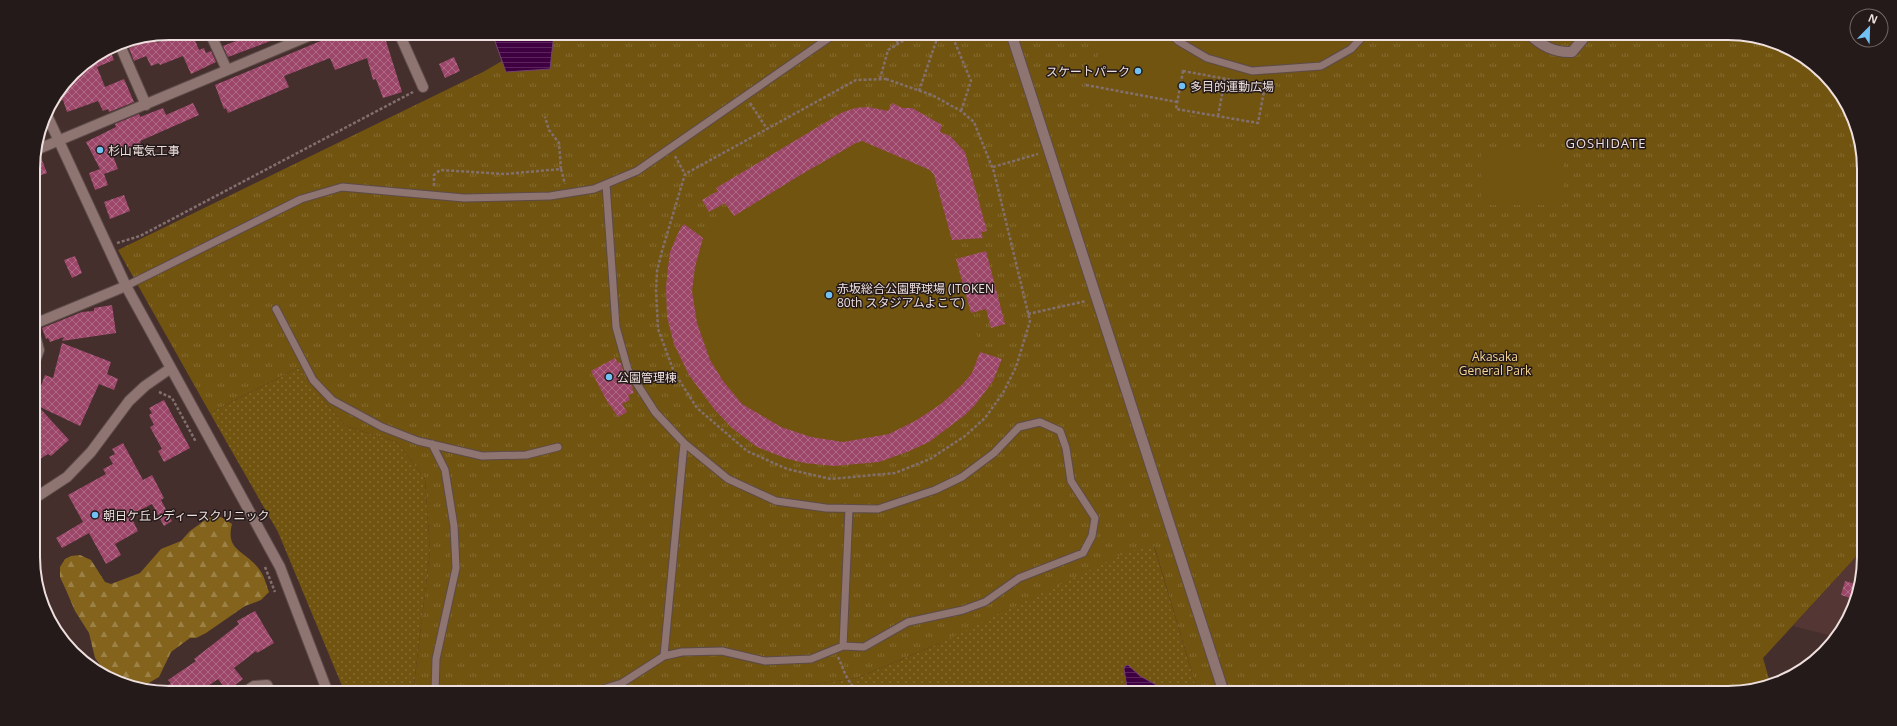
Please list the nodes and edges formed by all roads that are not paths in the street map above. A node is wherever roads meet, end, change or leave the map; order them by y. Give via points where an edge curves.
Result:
1 (213, 40) edge
2 (294, 40) edge
3 (402, 40) edge
4 (826, 40) edge
5 (1012, 40) edge
6 (1177, 40) edge
7 (1359, 40) edge
8 (1535, 40) edge
9 (1582, 40) edge
10 (122, 49) edge
11 (227, 70) junction
12 (423, 87) road end
13 (146, 104) junction
14 (50, 121) edge
15 (58, 141) junction
16 (42, 148) edge
17 (606, 184) junction
18 (126, 286) junction
19 (276, 309) dead end
20 (40, 322) edge
21 (171, 368) junction
22 (684, 443) junction
23 (432, 444) junction
24 (558, 448) dead end
25 (40, 495) edge
26 (850, 508) junction
27 (843, 646) junction
28 (664, 656) junction
29 (254, 686) edge
30 (268, 686) edge
31 (325, 686) edge
32 (435, 686) edge
33 (612, 686) edge
34 (1222, 686) edge

1 - 11 street
2 - 11 street
3 - 12 street
4 - 17 lane via 637,171
5 - 34 street
6 - 7 lane via 1207,58 1252,71 1321,66 1351,49
8 - 9 street via 1560,53 1572,52
10 - 13 street
11 - 13 street
13 - 15 street
14 - 15 street
15 - 16 street
15 - 18 street
17 - 18 lane via 594,189 550,196 464,198 342,186 301,199
17 - 22 lane via 616,327 628,370 655,412
18 - 20 street
18 - 21 street
19 - 23 lane via 313,380 332,400 382,426
21 - 25 street via 129,401 91,452 68,477
21 - 31 street via 280,567
22 - 26 lane via 728,479 776,501 826,508
22 - 28 lane
23 - 24 lane via 482,456 526,455
23 - 32 lane via 445,470 454,526 456,568 436,659
26 - 27 lane
26 - 27 lane via 878,509 935,490 962,477 994,453 1019,428 1040,422 1060,431 1066,448 1071,481 1095,518 1092,536 1083,553 1019,578 985,602 963,610 908,622 864,647
27 - 28 lane via 811,659 765,661 722,651 682,652
28 - 33 lane via 622,683
29 - 30 street

